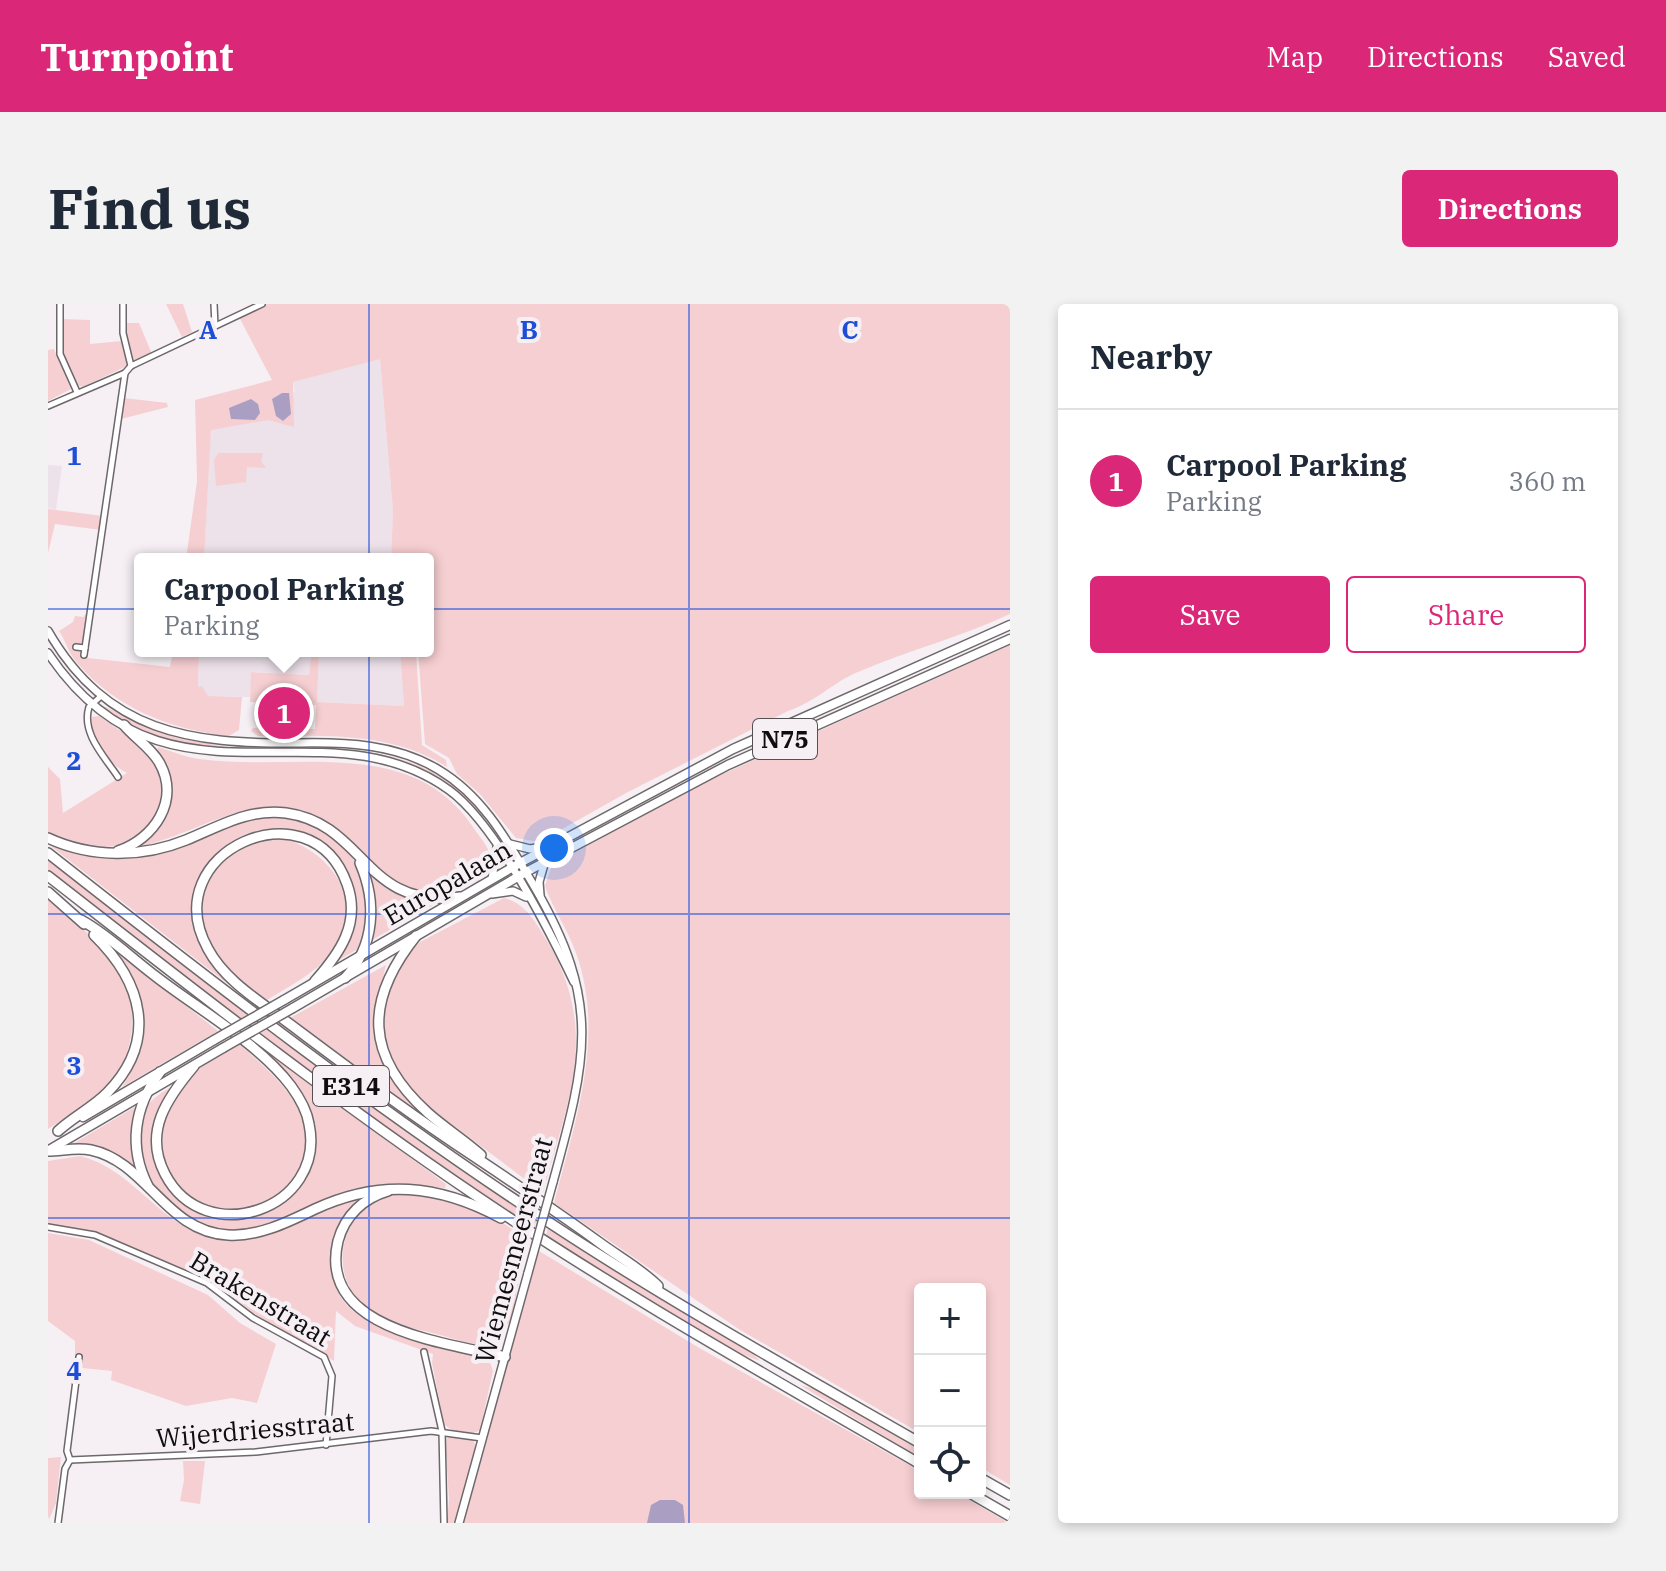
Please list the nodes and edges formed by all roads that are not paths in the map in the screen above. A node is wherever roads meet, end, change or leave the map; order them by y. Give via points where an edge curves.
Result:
1 (60, 304) edge
2 (123, 304) edge
3 (214, 304) edge
4 (262, 304) edge
5 (215, 326) junction
6 (131, 366) junction
7 (125, 373) junction
8 (77, 392) junction
9 (48, 406) edge
10 (1010, 625) edge
11 (48, 631) edge
12 (1010, 639) edge
13 (76, 647) dead end
14 (48, 653) edge
15 (101, 696) junction
16 (92, 702) junction
17 (124, 725) junction
18 (118, 777) dead end
19 (48, 838) edge
20 (508, 843) junction
21 (549, 846) junction
22 (497, 847) junction
23 (355, 852) junction
24 (48, 853) edge
25 (112, 853) junction
26 (545, 861) junction
27 (520, 863) junction
28 (511, 868) junction
29 (526, 872) junction
30 (48, 876) edge
31 (516, 878) junction
32 (492, 879) junction
33 (48, 892) edge
34 (487, 895) junction
35 (460, 897) junction
36 (540, 897) junction
37 (528, 899) junction
38 (81, 920) junction
39 (416, 936) junction
40 (362, 954) junction
41 (345, 978) junction
42 (315, 981) junction
43 (576, 986) junction
44 (194, 1066) junction
45 (160, 1072) junction
46 (145, 1095) junction
47 (58, 1131) junction
48 (48, 1137) edge
49 (48, 1151) edge
50 (495, 1169) junction
51 (401, 1187) junction
52 (152, 1193) junction
53 (48, 1227) edge
54 (529, 1231) junction
55 (669, 1297) junction
56 (424, 1352) dead end
57 (79, 1357) dead end
58 (505, 1357) junction
59 (442, 1431) junction
60 (482, 1438) junction
61 (914, 1440) edge
62 (326, 1445) junction
63 (70, 1460) junction
64 (914, 1461) edge
65 (986, 1481) edge
66 (1010, 1495) edge
67 (980, 1499) edge
68 (1010, 1516) edge
69 (58, 1523) edge
70 (444, 1523) edge
71 (459, 1523) edge

1 - 8 street via 60,354
2 - 6 street
3 - 5 street
4 - 5 street
5 - 6 street
6 - 7 street
7 - 8 street
7 - 13 street via 85,651
8 - 9 street
10 - 21 main road, Europalaan / N75 via 733,749
11 - 15 main road, Wiemesmeerstraat
12 - 26 main road, Europalaan / N75 via 728,765
14 - 16 main road, Wiemesmeerstraat
15 - 16 street
15 - 20 main road, Wiemesmeerstraat via 143,722 190,738 344,743 401,753 436,768 465,789
16 - 17 main road, Wiemesmeerstraat
16 - 18 street via 89,731
17 - 22 main road, Wiemesmeerstraat via 162,742 202,751 346,755 392,762 449,790
17 - 25 highway via 159,762 167,795 154,828 136,844
19 - 25 highway
20 - 21 main road via 530,849
20 - 27 main road, Wiemesmeerstraat
21 - 27 main road, Europalaan / N75
22 - 28 main road, Wiemesmeerstraat
22 - 32 main road
23 - 25 highway via 318,822 278,812 244,817 160,849
23 - 35 highway via 398,891 423,898
23 - 40 highway via 372,907
24 - 55 highway, E314 via 418,1134
26 - 29 main road, Europalaan / N75
26 - 36 main road
27 - 28 main road, Europalaan / N75
27 - 29 main road, Wiemesmeerstraat
28 - 31 main road, Wiemesmeerstraat
28 - 32 main road, Europalaan / N75
29 - 31 main road, Europalaan / N75
29 - 36 main road, Wiemesmeerstraat
30 - 54 highway, E314 via 316,1082
31 - 34 main road, Europalaan / N75
31 - 37 main road, Wiemesmeerstraat
32 - 35 main road, Europalaan / N75
33 - 38 highway
34 - 37 main road via 513,891
34 - 39 main road, Europalaan / N75
35 - 40 main road, Europalaan / N75
36 - 43 main road, Wiemesmeerstraat via 565,943
37 - 43 main road, Wiemesmeerstraat
38 - 44 highway via 260,1055 297,1096 310,1131 306,1163 287,1194 260,1212 228,1216 204,1210 180,1194 166,1176 157,1150 158,1122 168,1098
38 - 47 highway via 128,976 139,1034 115,1085
39 - 41 main road, Europalaan / N75
39 - 50 highway via 385,981 379,1023 384,1053 413,1099
40 - 41 highway
40 - 42 main road, Europalaan / N75
41 - 44 main road, Europalaan / N75, bridge
42 - 45 main road, Europalaan / N75, bridge
42 - 50 highway via 343,947 349,930 350,892 344,876 322,849 304,839 285,834 246,839 214,863 199,895 200,930 220,967 332,1056
43 - 58 main road, Wiemesmeerstraat, bridge via 582,1063
44 - 46 main road, Europalaan / N75
45 - 46 highway
45 - 47 main road, Europalaan / N75
46 - 49 main road, Europalaan / N75
46 - 52 highway via 136,1150
47 - 48 main road, Europalaan / N75
49 - 52 highway via 99,1153 127,1169
50 - 55 highway via 649,1276
51 - 52 highway via 363,1191 273,1228 235,1235 190,1225
51 - 54 highway via 457,1197
51 - 58 highway via 367,1200 342,1229 336,1260 349,1300 383,1324
53 - 62 street, Brakenstraat via 95,1235 207,1283 253,1318 324,1357 332,1376
54 - 64 highway, E314
55 - 61 highway, E314
56 - 59 street via 430,1358
57 - 63 street
58 - 60 main road, Wiemesmeerstraat
59 - 60 street, Wijerdriesstraat
59 - 62 street, Wijerdriesstraat
59 - 70 street
60 - 71 main road, Wiemesmeerstraat
62 - 63 street, Wijerdriesstraat
63 - 69 street
65 - 66 highway
67 - 68 highway

